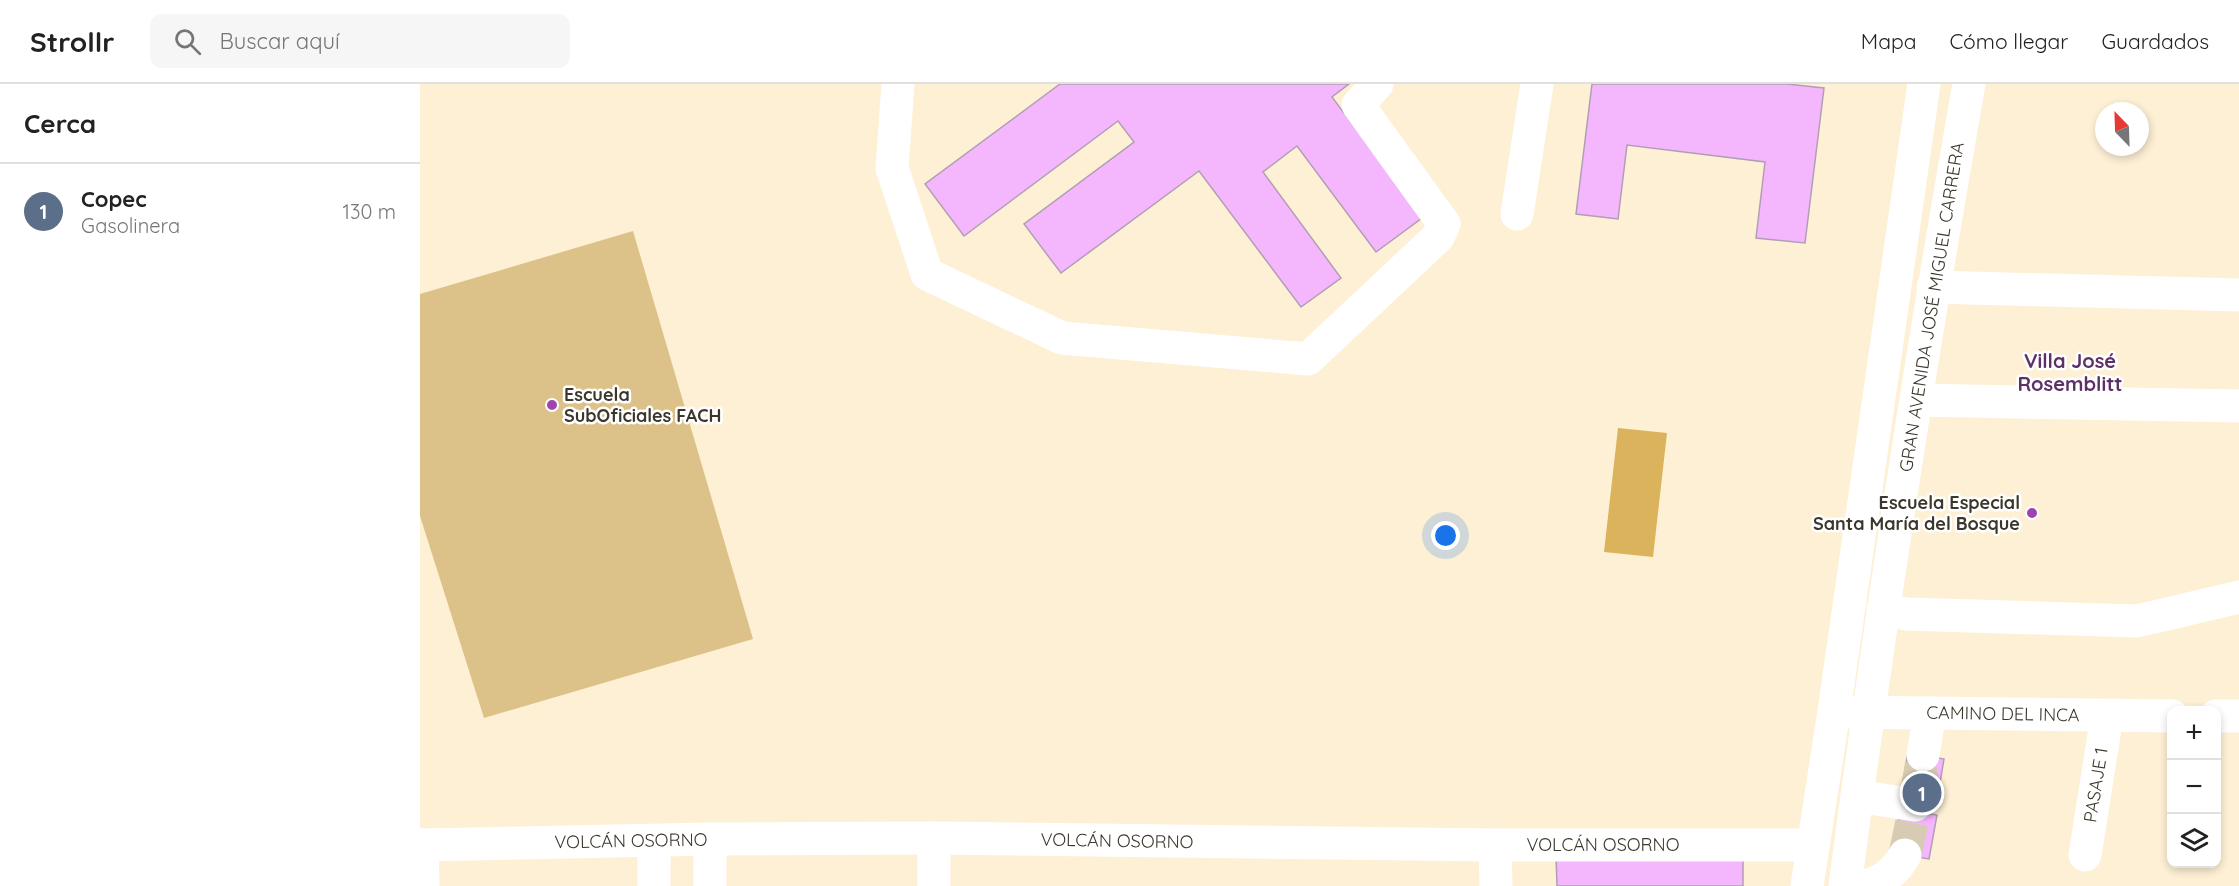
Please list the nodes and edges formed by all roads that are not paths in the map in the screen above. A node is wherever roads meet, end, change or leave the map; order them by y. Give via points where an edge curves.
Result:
1 (898, 84) edge
2 (1377, 84) edge
3 (1537, 84) edge
4 (1924, 84) edge
5 (1969, 84) edge
6 (1516, 214) dead end
7 (1933, 287) junction
8 (2239, 295) edge
9 (1916, 400) junction
10 (2239, 406) edge
11 (2239, 597) edge
12 (1883, 609) junction
13 (1834, 711) junction
14 (1869, 712) junction
15 (1930, 713) junction
16 (2107, 716) junction
17 (2167, 716) edge
18 (2221, 716) edge
19 (2239, 716) edge
20 (1923, 755) tunnel mouth
21 (1857, 796) junction
22 (1915, 805) dead end
23 (934, 838) junction
24 (710, 839) junction
25 (654, 841) junction
26 (421, 845) edge
27 (1495, 845) junction
28 (1813, 845) junction
29 (1905, 855) tunnel mouth
30 (2085, 855) dead end
31 (423, 886) edge
32 (654, 886) edge
33 (710, 886) edge
34 (934, 886) edge
35 (1496, 886) edge
36 (1807, 886) edge
37 (1845, 886) edge
38 (1851, 886) edge
39 (1861, 886) edge

1 - 2 street via 892,168 927,274 1062,338 1308,359 1438,237 1444,224 1358,105
3 - 6 street
4 - 13 street, GRAN AVENIDA JOSÉ MIGUEL CARRERA
5 - 7 street, GRAN AVENIDA JOSÉ MIGUEL CARRERA
7 - 8 street
7 - 9 street, GRAN AVENIDA JOSÉ MIGUEL CARRERA
9 - 10 street
9 - 12 street, GRAN AVENIDA JOSÉ MIGUEL CARRERA
11 - 12 street via 2137,621 1906,614
12 - 14 street, GRAN AVENIDA JOSÉ MIGUEL CARRERA
13 - 14 street, CAMINO DEL INCA
13 - 28 street, GRAN AVENIDA JOSÉ MIGUEL CARRERA
14 - 15 street, CAMINO DEL INCA
14 - 21 street, GRAN AVENIDA JOSÉ MIGUEL CARRERA
15 - 16 street, CAMINO DEL INCA
15 - 20 street
16 - 17 street, CAMINO DEL INCA
16 - 30 street, PASAJE 1
18 - 19 street
21 - 22 street
21 - 37 street, GRAN AVENIDA JOSÉ MIGUEL CARRERA
23 - 24 street, VOLCÁN OSORNO
23 - 27 street, VOLCÁN OSORNO
23 - 34 street
24 - 25 street, VOLCÁN OSORNO
24 - 33 street
25 - 26 street, VOLCÁN OSORNO
25 - 32 street
26 - 31 street
27 - 28 street, VOLCÁN OSORNO
27 - 35 street
28 - 36 street, GRAN AVENIDA JOSÉ MIGUEL CARRERA
29 - 39 street via 1889,875
37 - 38 street

